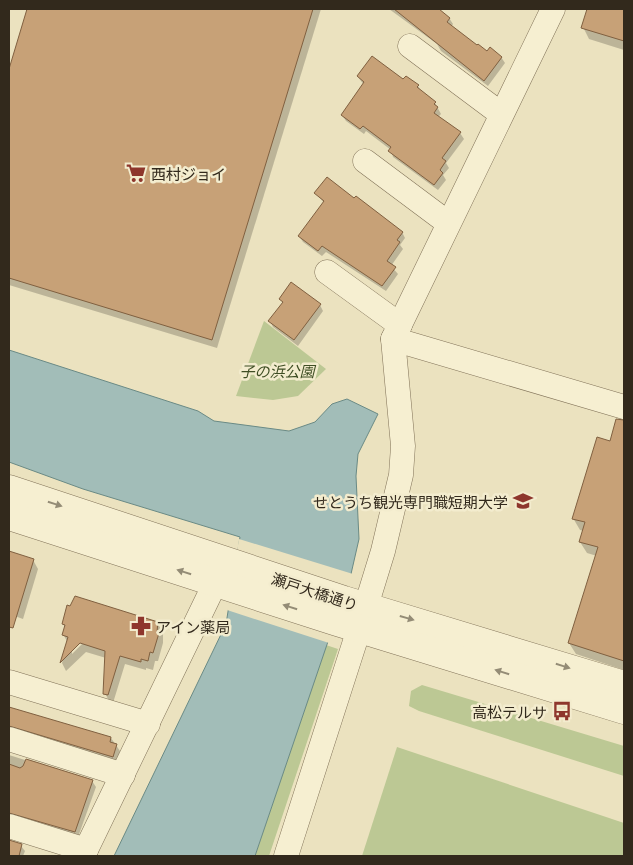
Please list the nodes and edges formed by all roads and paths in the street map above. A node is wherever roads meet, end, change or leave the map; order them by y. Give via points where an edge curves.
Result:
1 (553, 9) edge
2 (410, 46) dead end
3 (501, 114) junction
4 (365, 160) dead end
5 (448, 223) junction
6 (327, 272) dead end
7 (396, 332) junction
8 (624, 407) edge
9 (9, 489) edge
10 (9, 516) edge
11 (227, 574) junction
12 (351, 614) junction
13 (9, 682) edge
14 (624, 685) edge
15 (624, 710) edge
16 (148, 724) junction
17 (9, 739) edge
18 (123, 775) junction
19 (9, 826) edge
20 (84, 853) edge
21 (286, 856) edge

1 - 3 street
2 - 3 street
3 - 5 street
4 - 5 street
5 - 7 street
6 - 7 street
7 - 8 street
7 - 12 street via 401,475 383,551
9 -> 11 street, 瀬戸大橋通り
11 -> 10 street, 瀬戸大橋通り
11 - 12 street, 瀬戸大橋通り
11 - 16 street
12 -> 14 street, 瀬戸大橋通り
15 -> 12 street, 瀬戸大橋通り
12 - 21 street
13 - 16 street
16 - 18 street
17 - 18 street
18 - 20 street
19 - 20 street

